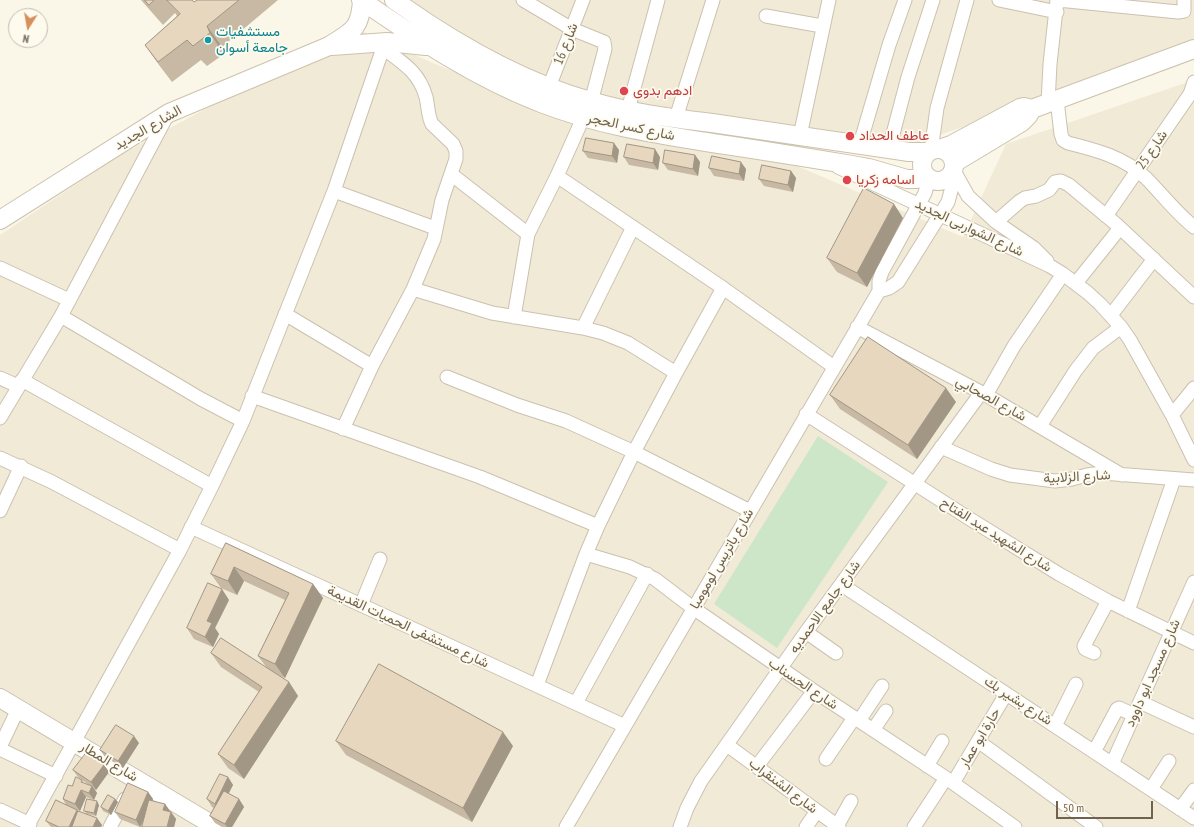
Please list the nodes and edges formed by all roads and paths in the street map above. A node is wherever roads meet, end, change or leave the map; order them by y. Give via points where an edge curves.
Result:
1 (362, 0) edge
2 (523, 0) edge
3 (583, 0) edge
4 (658, 0) edge
5 (712, 0) edge
6 (829, 0) edge
7 (905, 0) edge
8 (933, 0) edge
9 (967, 0) edge
10 (999, 0) edge
11 (401, 2) edge
12 (1103, 2) edge
13 (1057, 4) edge
14 (1187, 7) edge
15 (766, 16) dead end
16 (822, 26) junction
17 (572, 29) junction
18 (379, 45) junction
19 (329, 46) junction
20 (430, 46) junction
21 (1194, 49) edge
22 (1194, 82) edge
23 (549, 87) junction
24 (591, 102) junction
25 (1046, 104) junction
26 (628, 110) junction
27 (169, 113) junction
28 (583, 118) junction
29 (676, 118) junction
30 (800, 136) junction
31 (860, 144) junction
32 (889, 149) junction
33 (933, 151) junction
34 (822, 160) junction
35 (952, 169) junction
36 (1137, 171) junction
37 (451, 174) junction
38 (557, 176) junction
39 (928, 177) junction
40 (334, 192) junction
41 (919, 205) junction
42 (941, 215) junction
43 (1106, 216) junction
44 (0, 220) edge
45 (996, 222) junction
46 (633, 227) junction
47 (1194, 227) edge
48 (435, 228) junction
49 (1120, 228) junction
50 (528, 234) junction
51 (1154, 259) junction
52 (1050, 266) junction
53 (0, 268) edge
54 (1063, 274) junction
55 (1076, 283) junction
56 (723, 288) junction
57 (413, 289) junction
58 (879, 291) junction
59 (1194, 297) edge
60 (69, 300) junction
61 (285, 314) junction
62 (1111, 315) junction
63 (61, 316) junction
64 (514, 317) junction
65 (857, 327) junction
66 (1121, 327) junction
67 (583, 328) junction
68 (372, 366) junction
69 (834, 367) junction
70 (676, 373) junction
71 (447, 377) dead end
72 (0, 378) edge
73 (20, 383) junction
74 (1194, 388) edge
75 (983, 394) junction
76 (252, 396) junction
77 (806, 414) junction
78 (1172, 415) junction
79 (0, 418) edge
80 (243, 421) junction
81 (1040, 426) junction
82 (343, 429) junction
83 (1194, 440) edge
84 (941, 447) junction
85 (634, 452) junction
86 (0, 458) edge
87 (1194, 460) edge
88 (21, 466) junction
89 (1122, 475) junction
90 (1174, 479) junction
91 (1194, 480) edge
92 (915, 483) junction
93 (212, 486) junction
94 (0, 511) edge
95 (750, 511) junction
96 (598, 526) junction
97 (191, 527) junction
98 (180, 550) junction
99 (586, 554) junction
100 (380, 559) dead end
101 (647, 574) junction
102 (1194, 582) edge
103 (842, 585) junction
104 (1108, 601) junction
105 (361, 605) junction
106 (694, 608) junction
107 (1128, 611) junction
108 (806, 632) junction
109 (1171, 632) junction
110 (1194, 643) edge
111 (836, 653) dead end
112 (1094, 654) dead end
113 (781, 668) junction
114 (1076, 684) dead end
115 (537, 685) junction
116 (882, 686) dead end
117 (814, 691) junction
118 (1006, 694) junction
119 (0, 698) edge
120 (1140, 702) junction
121 (576, 703) junction
122 (18, 708) junction
123 (886, 711) dead end
124 (1134, 715) junction
125 (856, 719) junction
126 (625, 726) junction
127 (1055, 726) junction
128 (1194, 727) edge
129 (873, 730) junction
130 (942, 741) dead end
131 (75, 742) junction
132 (978, 742) junction
133 (727, 745) junction
134 (0, 748) edge
135 (1094, 752) junction
136 (826, 759) dead end
137 (1169, 761) dead end
138 (1112, 764) junction
139 (757, 766) junction
140 (927, 766) junction
141 (56, 776) junction
142 (136, 779) junction
143 (950, 781) junction
144 (1151, 789) junction
145 (1194, 790) edge
146 (851, 801) dead end
147 (1180, 809) junction
148 (0, 810) edge
149 (817, 811) junction
150 (1194, 818) edge
151 (28, 826) edge
152 (683, 826) edge
153 (838, 826) edge
154 (110, 827) edge
155 (216, 827) edge
156 (566, 827) edge
157 (806, 827) edge
158 (914, 827) edge
159 (1015, 827) edge
160 (1096, 827) edge

1 - 19 main road, الشارع الجديد via 360,18 355,28
1 - 20 main road, شارع كسر الحجر
2 - 17 street
3 - 17 street, شارع 16
4 - 26 street
5 - 29 street
6 - 16 street
7 - 31 street
8 - 32 street
9 - 33 street via 937,108
10 - 13 street
11 - 23 main road, شارع كسر الحجر via 474,51 510,71
12 - 13 street
12 - 14 street via 1178,12
13 - 25 street
15 - 16 street
16 - 30 street
17 - 23 street, شارع 16
17 - 24 street via 604,42
18 - 19 main road, الشارع الجديد
18 - 20 main road, الشارع الجديد via 399,43
18 - 37 street via 416,75 426,100 430,120 453,144 456,152
18 - 40 street
19 - 27 main road, الشارع الجديد
20 - 28 main road, شارع كسر الحجر via 500,86
21 - 25 main road
22 - 36 street, شارع 25 via 1190,94
23 - 24 main road, شارع كسر الحجر
24 - 26 main road, شارع كسر الحجر
25 - 33 main road via 1020,108 951,145
25 - 35 main road
25 - 36 street via 1063,140 1108,154
26 - 29 main road, شارع كسر الحجر
27 - 44 main road, الشارع الجديد
27 - 60 street
28 - 34 main road, شارع كسر الحجر via 643,132
28 - 38 street
29 - 30 main road, شارع كسر الحجر
30 - 31 main road, شارع كسر الحجر
31 - 32 main road, شارع كسر الحجر
32 - 33 main road, شارع كسر الحجر via 909,152
33 - 35 main road via 944,151 949,154
33 - 39 main road via 926,155 922,164
34 - 39 main road, شارع كسر الحجر via 869,168 907,179
34 - 41 street, شارع الشواربى الجديد
35 - 39 main road via 942,180 932,180
35 - 42 street via 951,193
35 - 45 street, شارع الشواربى الجديد via 968,196
36 - 43 street, شارع 25
36 - 47 street
37 - 48 street
37 - 50 street
38 - 46 street
38 - 50 street
39 - 41 street, شارع باتريس لومومبا via 925,193
40 - 48 street
40 - 61 street
41 - 42 street, شارع الشواربى الجديد
41 - 58 street, شارع باتريس لومومبا via 882,272
42 - 52 street, شارع الشواربى الجديد
42 - 58 street via 898,282
43 - 45 street via 1061,181 1055,182 1049,190 1020,201
43 - 49 street
45 - 52 street, شارع الشواربى الجديد via 1034,248
46 - 56 street
46 - 67 street
48 - 57 street via 432,246
49 - 51 street
49 - 55 street
50 - 64 street
51 - 59 street
51 - 62 street
52 - 54 street, شارع الشواربى الجديد
53 - 60 street
54 - 55 street, شارع الشواربى الجديد
54 - 75 street, شارع جامع الاحمديه
55 - 62 street, شارع الشواربى الجديد
56 - 69 street
56 - 70 street
57 - 64 street via 492,313
57 - 68 street
58 - 65 street, شارع باتريس لومومبا
60 - 63 street
61 - 68 street
61 - 76 street
62 - 66 street, شارع الشواربى الجديد
63 - 73 street
63 - 80 street
64 - 67 street
65 - 69 street, شارع باتريس لومومبا
65 - 75 street, شارع الصحابي
66 - 78 street, شارع الشواربى الجديد
66 - 81 street via 1093,348
67 - 70 street via 628,343
68 - 82 street
69 - 77 street, شارع باتريس لومومبا
70 - 85 street
71 - 85 street via 516,405 566,421
72 - 73 street
73 - 79 street
73 - 93 street
74 - 78 street
75 - 81 street, شارع الصحابي
75 - 84 street, شارع جامع الاحمديه
76 - 80 street
76 - 82 street
77 - 92 street, شارع الشهيد عبد الفتاح
77 - 95 street, شارع باتريس لومومبا
78 - 83 street, شارع الشواربى الجديد
78 - 87 street, شارع الشواربى الجديد
80 - 93 street
81 - 89 street, شارع الصحابي
82 - 96 street via 480,477
84 - 89 street, شارع الزلابية via 1010,475 1055,481 1094,474
84 - 92 street, شارع جامع الاحمديه
85 - 95 street
85 - 96 street
86 - 88 street
88 - 94 street
88 - 98 street
89 - 90 street, شارع الزلابية
90 - 91 street, شارع الزلابية
90 - 107 street
92 - 103 street, شارع جامع الاحمديه
92 - 104 street, شارع الشهيد عبد الفتاح via 1059,574
93 - 97 street
95 - 106 street, شارع باتريس لومومبا
96 - 99 street
97 - 98 street
97 - 105 street, شارع مستشفى الحميات القديمة
98 - 131 street
99 - 101 street, شارع الحسناب via 630,566
99 - 115 street
100 - 105 street
101 - 106 street, شارع الحسناب
101 - 121 street
102 - 109 street, شارع مسجد ابو داوود
103 - 108 street, شارع جامع الاحمديه
103 - 118 street, شارع بشير بك
104 - 107 street, شارع الشهيد عبد الفتاح
104 - 112 street via 1084,646
105 - 115 street, شارع مستشفى الحميات القديمة
106 - 113 street, شارع الحسناب
106 - 126 street, شارع باتريس لومومبا
107 - 109 street, شارع الشهيد عبد الفتاح
108 - 111 street
108 - 113 street, شارع جامع الاحمديه
109 - 110 street, شارع الشهيد عبد الفتاح
109 - 120 street, شارع مسجد ابو داوود
113 - 117 street, شارع الحسناب
113 - 133 street, شارع جامع الاحمديه
114 - 127 street
115 - 121 street, شارع مستشفى الحميات القديمة
116 - 125 street
117 - 125 street, شارع الحسناب
117 - 139 street
118 - 127 street, شارع بشير بك
118 - 132 street, حارة ابو عمار
119 - 122 main road, شارع المطار
120 - 124 street, شارع مسجد ابو داوود
120 - 128 street
121 - 126 street, شارع مستشفى الحميات القديمة
122 - 131 main road, شارع المطار
122 - 134 street
123 - 129 street
124 - 135 street via 1122,708 1117,709
124 - 138 street, شارع مسجد ابو داوود
125 - 129 street, شارع الحسناب
125 - 136 street
126 - 156 street, شارع باتريس لومومبا
127 - 135 street, شارع بشير بك
129 - 140 street, شارع الحسناب
130 - 140 street
131 - 141 street
131 - 142 main road, شارع المطار
132 - 143 street, حارة ابو عمار
132 - 160 street
133 - 139 street, شارع الشنقراب
133 - 152 street, شارع جامع الاحمديه via 701,781 687,808
134 - 141 street
135 - 138 street, شارع بشير بك
137 - 144 street
138 - 144 street, شارع بشير بك
139 - 149 street, شارع الشنقراب
140 - 143 street, شارع الحسناب
141 - 151 street
142 - 154 street
142 - 155 main road, شارع المطار
143 - 158 street, حارة ابو عمار
143 - 159 street, شارع الحسناب
144 - 147 street, شارع بشير بك
145 - 147 street
146 - 153 street
147 - 150 street, شارع بشير بك
148 - 151 street
149 - 153 street, شارع الشنقراب
149 - 157 street

